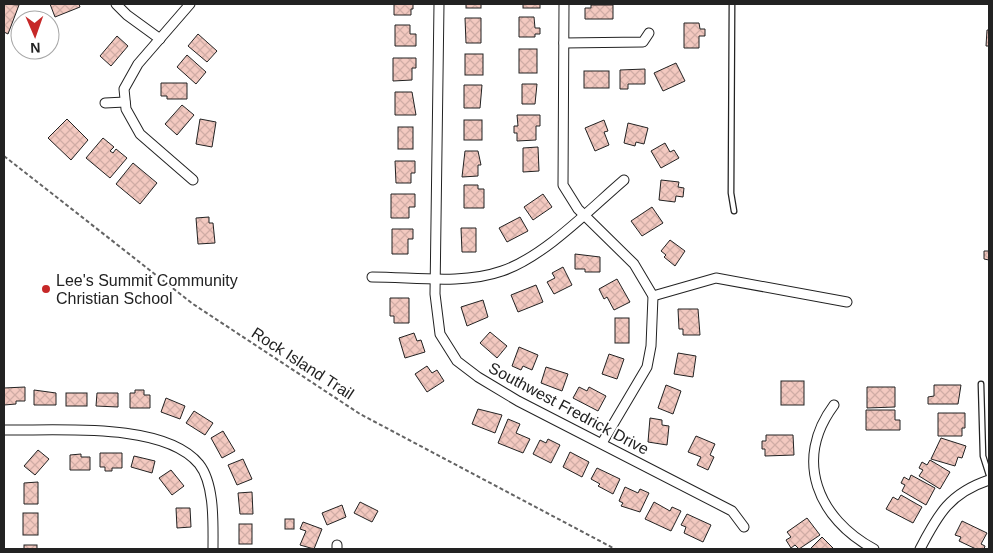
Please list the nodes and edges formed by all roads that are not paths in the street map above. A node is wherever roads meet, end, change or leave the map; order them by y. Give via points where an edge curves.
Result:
1 (116, 4) edge
2 (190, 4) edge
3 (438, 4) edge
4 (564, 4) edge
5 (732, 4) edge
6 (649, 33) dead end
7 (160, 39) junction
8 (564, 43) junction
9 (125, 102) junction
10 (105, 103) dead end
11 (193, 180) dead end
12 (624, 180) dead end
13 (734, 211) dead end
14 (584, 215) junction
15 (372, 277) dead end
16 (435, 278) junction
17 (653, 296) junction
18 (847, 302) dead end
19 (981, 384) dead end
20 (834, 405) dead end
21 (4, 430) edge
22 (602, 443) junction
23 (989, 475) edge
24 (989, 480) edge
25 (744, 528) dead end
26 (213, 549) edge
27 (874, 549) edge
28 (920, 549) edge

1 - 7 street
2 - 7 street
3 - 16 street, Southwest Fredrick Drive
4 - 8 street
5 - 13 lane via 731,193
6 - 8 street via 643,42
7 - 9 street via 127,81
8 - 14 street via 563,185
9 - 10 street
9 - 11 street via 140,134
12 - 14 street
14 - 16 street via 538,252 502,271 482,276
14 - 17 street via 634,264
15 - 16 street
16 - 22 street, Southwest Fredrick Drive via 440,334 457,361 518,401
17 - 18 street via 716,278
17 - 22 street via 647,367
19 - 23 lane via 983,456
20 - 27 street via 825,418 815,449 818,491 843,530
21 - 26 street via 130,432 162,441 186,453 199,464 207,481 213,514
22 - 25 street, Southwest Fredrick Drive via 732,511
24 - 28 street via 966,490 946,505

